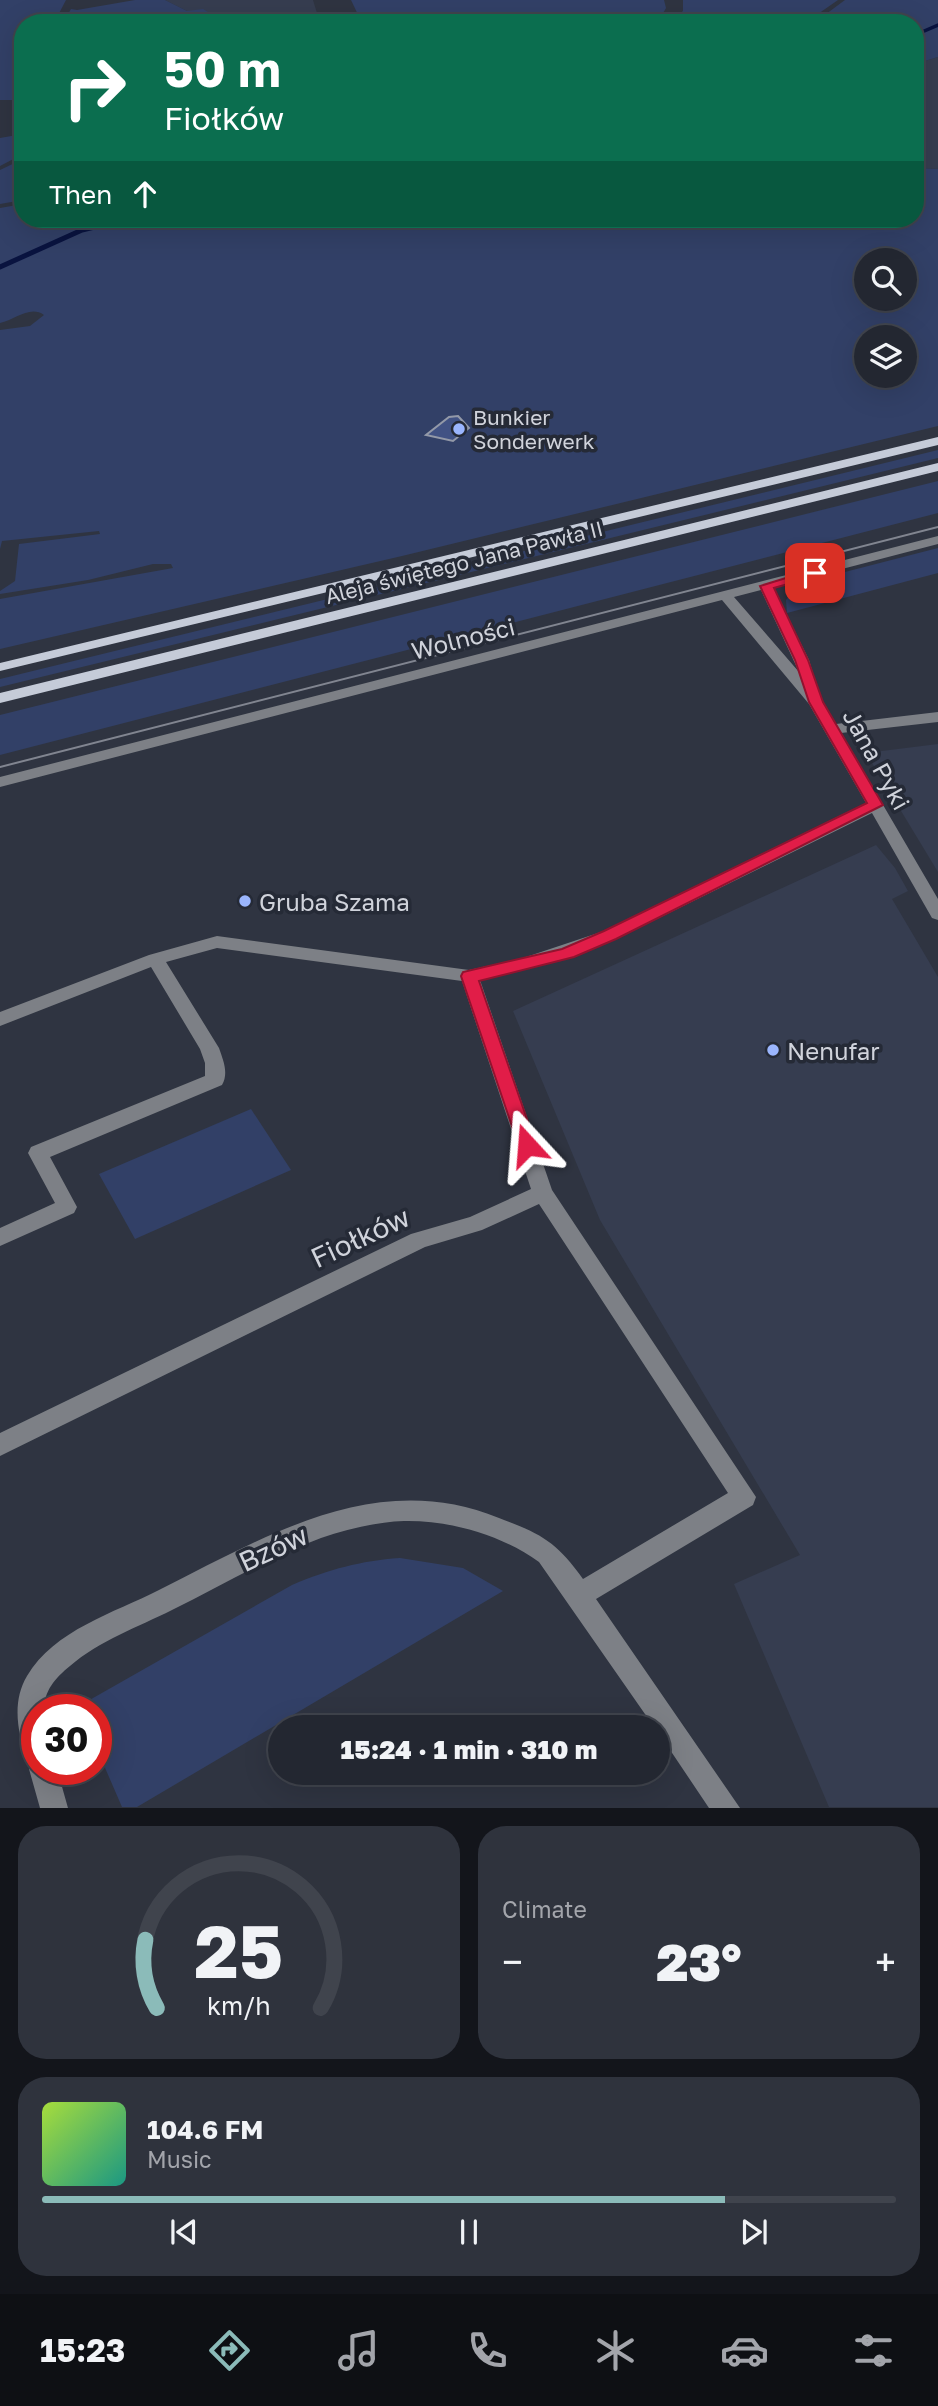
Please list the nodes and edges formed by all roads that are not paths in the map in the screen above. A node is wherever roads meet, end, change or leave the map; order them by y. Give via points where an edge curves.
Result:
1 (938, 441) edge
2 (938, 467) edge
3 (938, 540) edge
4 (766, 586) junction
5 (726, 596) junction
6 (0, 667) edge
7 (0, 698) edge
8 (816, 702) junction
9 (938, 717) edge
10 (833, 729) junction
11 (0, 782) edge
12 (875, 805) junction
13 (938, 914) edge
14 (155, 959) junction
15 (469, 976) junction
16 (0, 1019) edge
17 (543, 1193) junction
18 (0, 1237) edge
19 (0, 1445) edge
20 (579, 1595) junction
21 (33, 1694) edge
22 (48, 1785) edge
23 (54, 1808) edge
24 (726, 1808) edge

1 - 6 main road, Aleja świętego Jana Pawła II
2 - 7 main road, Aleja świętego Jana Pawła II
3 - 4 street, Wolności
4 - 5 street, Wolności
4 - 8 street, Jana Pyki via 802,660
5 - 8 street, Jana Pyki
5 - 11 street, Wolności
8 - 10 street, Jana Pyki
9 - 10 street
10 - 12 street, Jana Pyki
12 - 13 street, Jana Pyki
12 - 15 street via 568,953
14 - 15 street via 218,942
14 - 16 street
14 - 18 street via 209,1048 215,1080 38,1153 67,1208
15 - 17 street
17 - 19 street, Fiołków via 475,1224 419,1240
17 - 20 street via 744,1497
20 - 21 street, Bzów via 553,1558 520,1538 471,1518 420,1508 362,1514 306,1530 63,1652
20 - 24 street, Bzów
22 - 23 street

